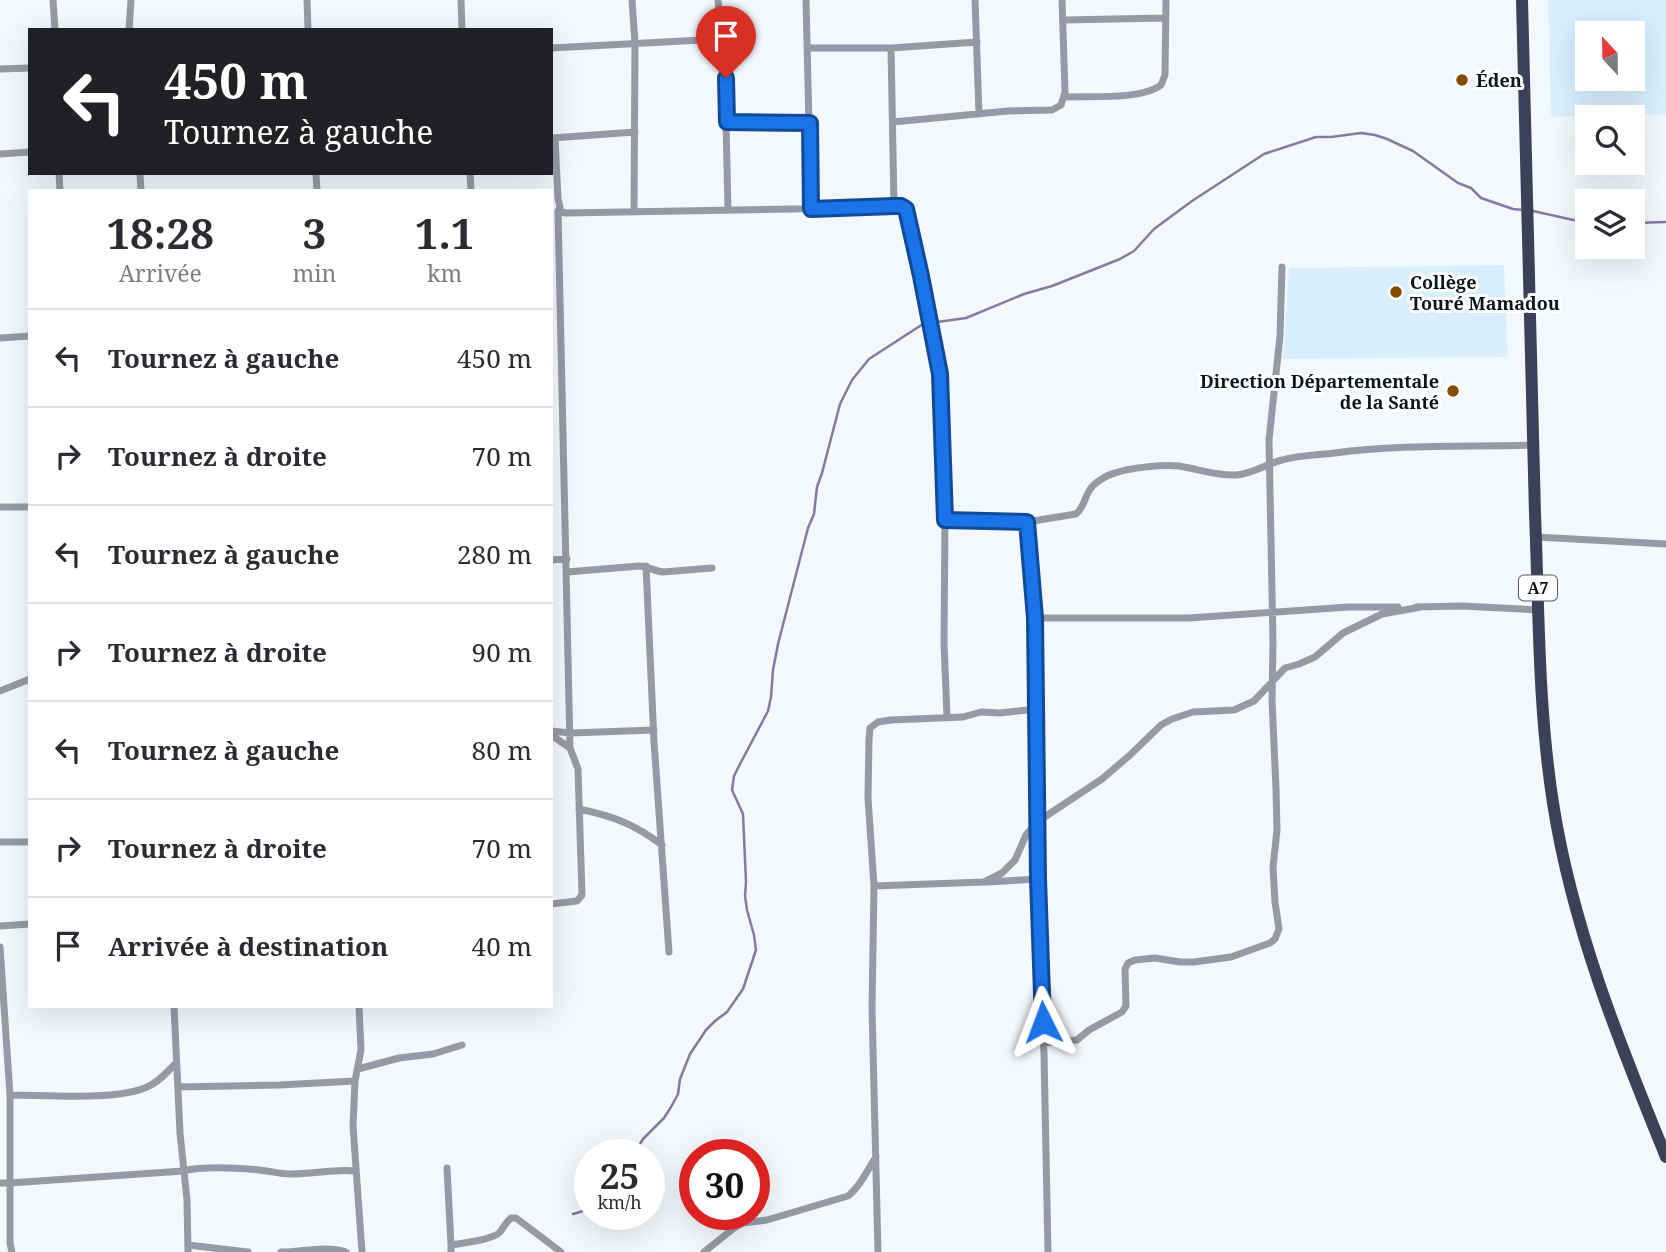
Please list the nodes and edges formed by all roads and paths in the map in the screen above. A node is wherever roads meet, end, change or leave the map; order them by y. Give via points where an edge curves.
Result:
1 (53, 0) edge
2 (131, 0) edge
3 (307, 0) edge
4 (461, 0) edge
5 (632, 0) edge
6 (718, 0) edge
7 (806, 0) edge
8 (975, 0) edge
9 (1062, 0) edge
10 (1166, 0) edge
11 (1522, 0) edge
12 (1166, 18) junction
13 (1063, 20) junction
14 (55, 28) edge
15 (129, 28) edge
16 (308, 28) edge
17 (463, 28) edge
18 (721, 39) junction
19 (977, 42) junction
20 (635, 43) junction
21 (553, 48) edge
22 (808, 48) junction
23 (891, 48) junction
24 (28, 68) edge
25 (0, 69) edge
26 (1065, 97) junction
27 (979, 114) junction
28 (727, 122) junction
29 (892, 122) junction
30 (810, 123) junction
31 (635, 132) junction
32 (553, 138) edge
33 (28, 152) edge
34 (0, 154) edge
35 (894, 206) junction
36 (811, 209) junction
37 (728, 210) junction
38 (558, 211) junction
39 (634, 212) junction
40 (1282, 267) dead end
41 (28, 336) edge
42 (0, 338) edge
43 (1533, 445) junction
44 (1269, 463) junction
45 (0, 507) edge
46 (28, 507) edge
47 (945, 520) junction
48 (1027, 522) junction
49 (1536, 537) junction
50 (1666, 544) edge
51 (567, 559) junction
52 (553, 560) edge
53 (646, 566) junction
54 (712, 568) dead end
55 (567, 572) junction
56 (1421, 607) junction
57 (1538, 610) junction
58 (1272, 612) junction
59 (1035, 618) junction
60 (28, 680) edge
61 (1272, 682) junction
62 (0, 691) edge
63 (1036, 709) junction
64 (947, 716) junction
65 (654, 730) junction
66 (553, 733) edge
67 (571, 733) junction
68 (553, 734) edge
69 (570, 747) junction
70 (579, 809) junction
71 (1037, 822) junction
72 (0, 842) edge
73 (28, 842) edge
74 (662, 845) junction
75 (1038, 879) junction
76 (984, 882) junction
77 (874, 886) junction
78 (553, 904) edge
79 (28, 924) edge
80 (0, 926) edge
81 (0, 947) edge
82 (670, 952) dead end
83 (174, 1008) edge
84 (359, 1008) edge
85 (1044, 1043) junction
86 (462, 1045) dead end
87 (176, 1063) junction
88 (358, 1069) junction
89 (355, 1081) junction
90 (178, 1087) junction
91 (10, 1095) junction
92 (876, 1157) junction
93 (1666, 1157) edge
94 (447, 1168) dead end
95 (183, 1171) junction
96 (356, 1171) junction
97 (0, 1183) edge
98 (10, 1183) junction
99 (188, 1248) edge
100 (451, 1248) edge
101 (12, 1252) edge
102 (248, 1252) edge
103 (281, 1252) edge
104 (346, 1252) edge
105 (362, 1252) edge
106 (561, 1252) edge
107 (704, 1252) edge
108 (878, 1252) edge
109 (1048, 1252) edge

1 - 14 street
2 - 15 street
3 - 16 street
4 - 17 street
5 - 20 street
6 - 18 street
7 - 22 street
8 - 19 street
9 - 13 street
10 - 12 street
11 - 43 highway, A7
12 - 13 street
12 - 26 street via 1165,75 1158,88 1136,95
13 - 26 street
18 - 20 street
18 - 28 street
19 - 23 street
19 - 27 street
20 - 21 street
20 - 31 street
22 - 23 street
22 - 30 street
23 - 29 street
24 - 25 street
26 - 27 street via 1061,105 1043,112
27 - 29 street
28 - 30 street
28 - 37 street
29 - 35 street
30 - 36 street
31 - 32 street
31 - 39 street
32 - 38 street
33 - 34 street
35 - 36 street
35 - 47 street via 907,212 940,374
36 - 37 street
37 - 39 street
38 - 39 street
38 - 51 street
40 - 44 street
41 - 42 street
43 - 44 street via 1345,451
43 - 49 highway, A7
44 - 48 street via 1240,475 1179,466 1115,472 1088,491 1076,513
44 - 58 street
45 - 46 street
47 - 48 street
47 - 64 street
48 - 59 street
49 - 50 street
49 - 57 highway, A7
51 - 52 street
51 - 55 street
53 - 54 street via 663,572
53 - 55 street
53 - 65 street
55 - 67 street
56 - 57 street
56 - 58 street
56 - 61 street via 1382,614 1348,630 1315,657 1285,668
57 - 93 highway, A7 via 1542,712 1569,883 1611,1019
58 - 59 street via 1189,618
58 - 61 street
59 - 63 street
60 - 62 street
61 - 71 street via 1260,697 1244,706 1193,712 1161,725 1102,779
61 - 85 street via 1277,830 1273,867 1279,923 1275,939 1222,959 1130,961 1125,969 1124,1011 1077,1040
63 - 64 street
63 - 71 street
64 - 77 street via 882,721 870,728 868,798
65 - 67 street
65 - 74 street
66 - 67 street
67 - 69 street
68 - 69 street
69 - 70 street via 578,769
70 - 74 street via 608,815
70 - 78 street via 582,895 577,901
71 - 75 street
71 - 76 street via 1015,860
72 - 73 street
74 - 82 street
75 - 76 street
75 - 85 street
76 - 77 street
77 - 92 street
79 - 80 street
81 - 91 street
83 - 87 street
84 - 88 street
85 - 109 street
86 - 88 street
87 - 90 street
87 - 91 street via 157,1082 130,1093
88 - 89 street
89 - 90 street
89 - 96 street
90 - 95 street
91 - 98 street
92 - 107 street via 848,1196 743,1223
92 - 108 street
94 - 100 street
95 - 96 street
95 - 98 street
95 - 99 street
96 - 105 street
97 - 98 street
98 - 101 street
99 - 102 street
100 - 106 street via 492,1237 516,1218
103 - 104 street

